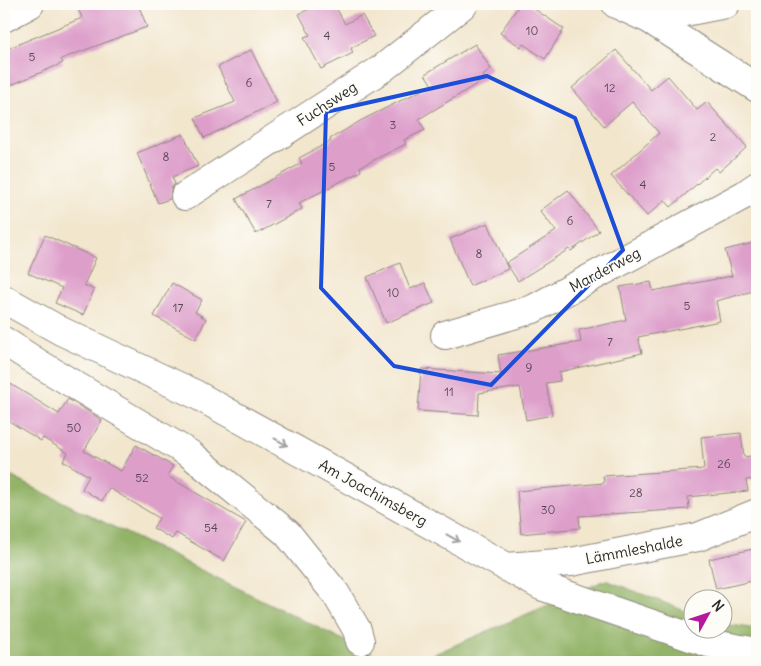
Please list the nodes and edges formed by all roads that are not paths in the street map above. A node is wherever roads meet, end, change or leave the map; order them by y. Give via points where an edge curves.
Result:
1 (30, 4) edge
2 (464, 4) edge
3 (616, 4) edge
4 (726, 4) edge
5 (4, 18) edge
6 (648, 19) junction
7 (757, 88) edge
8 (757, 186) edge
9 (185, 196) dead end
10 (4, 299) edge
11 (445, 336) dead end
12 (4, 341) edge
13 (757, 513) edge
14 (506, 567) junction
15 (360, 641) dead end
16 (757, 652) edge

1 - 5 street
2 - 9 street, Fuchsweg via 383,68
3 - 6 street
4 - 6 street
6 - 7 street
8 - 11 street, Marderweg via 533,309
10 -> 14 street, Am Joachimsberg via 60,331 195,394
12 - 15 street via 190,454 286,532 336,594 358,630
13 - 14 street, Lämmleshalde via 698,537 570,562
14 - 16 street, Am Joachimsberg via 541,586 708,643

